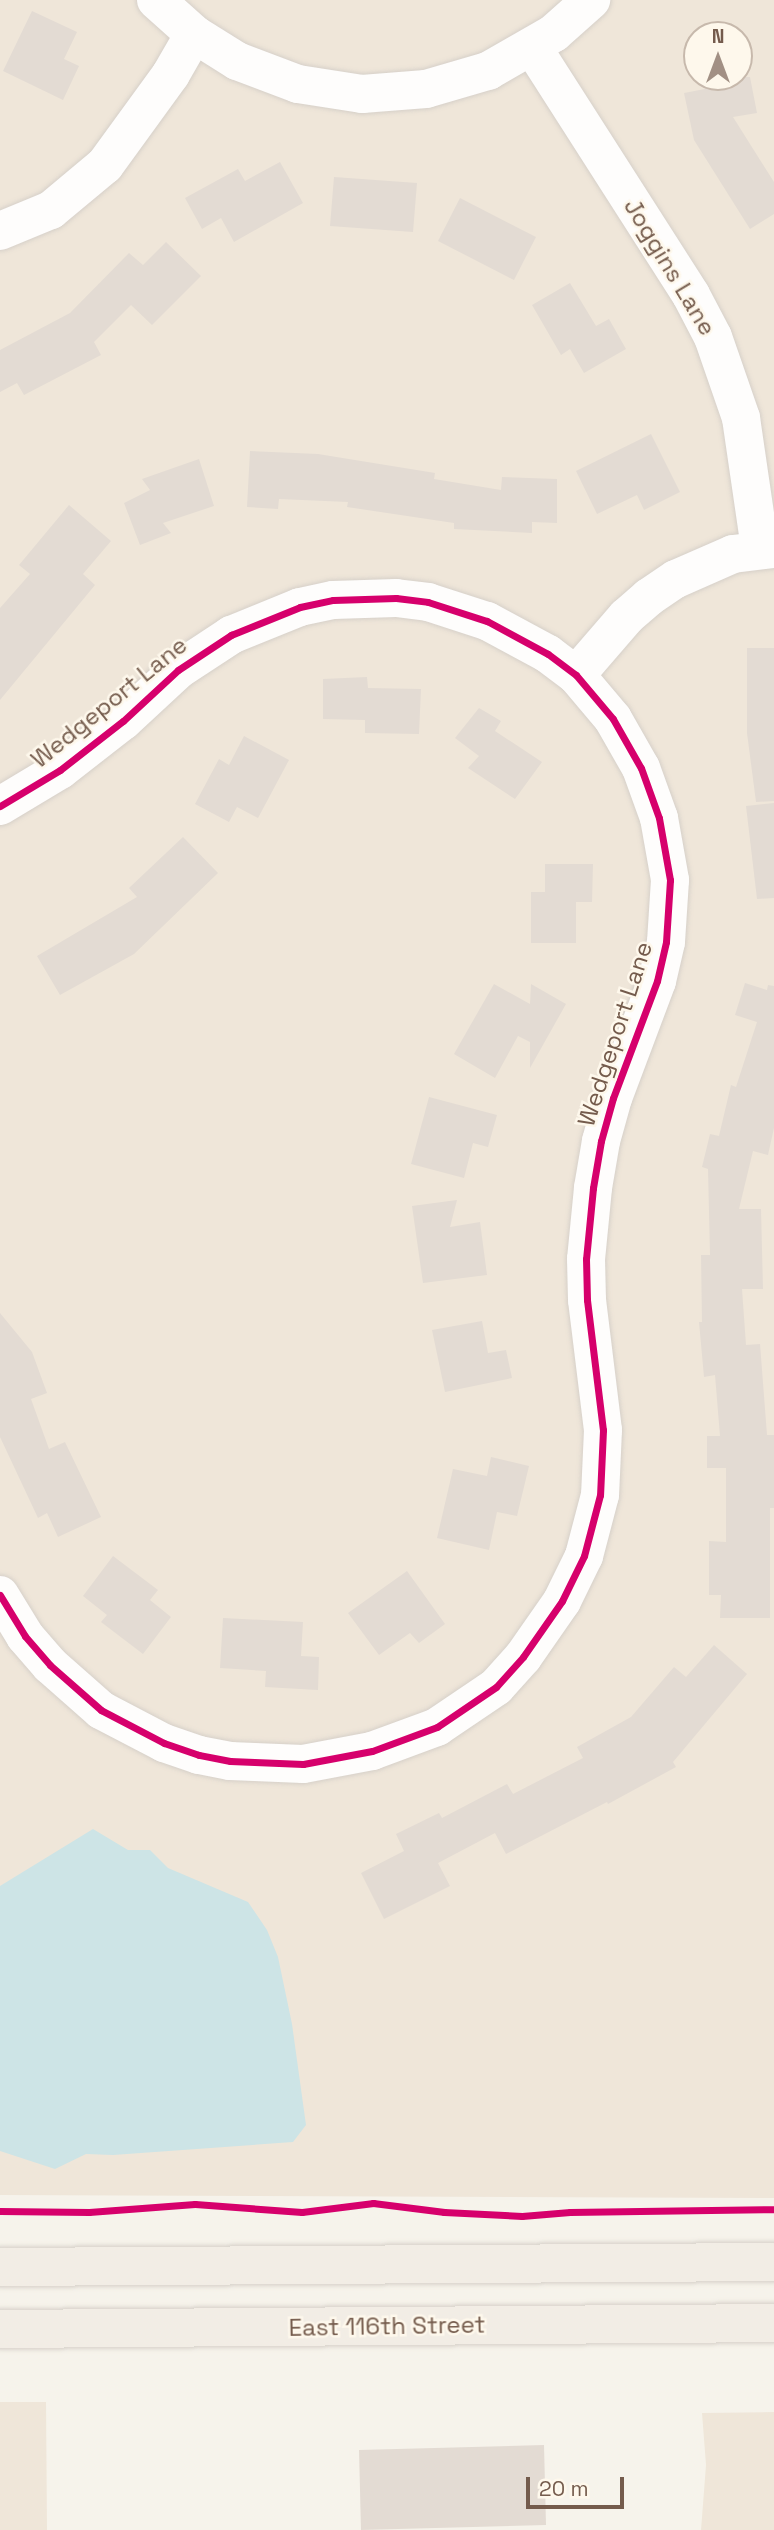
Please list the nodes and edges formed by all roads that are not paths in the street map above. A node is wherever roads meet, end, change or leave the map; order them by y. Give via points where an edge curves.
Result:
1 (156, 0) edge
2 (591, 0) edge
3 (194, 34) junction
4 (533, 48) junction
5 (0, 231) edge
6 (767, 549) edge
7 (576, 675) junction
8 (0, 806) edge
9 (0, 1595) edge
10 (774, 2262) edge
11 (0, 2267) edge
12 (774, 2323) edge
13 (0, 2329) edge

1 - 3 street
2 - 4 street
3 - 4 street via 267,74 362,94 426,89 458,81
3 - 5 street via 105,165 51,210
4 - 6 street, Joggins Lane via 691,295 713,337 741,418
6 - 7 street via 733,554 705,565 649,597
7 - 8 street, Wedgeport Lane via 521,638 437,605 364,598 300,607 263,620 199,654 98,742
7 - 9 street, Wedgeport Lane via 613,719 641,768 659,818 670,891 657,981 614,1098 593,1188 587,1300 603,1430 602,1471 589,1540 556,1610 496,1687 436,1727 340,1759 267,1764 199,1755 129,1727 101,1710 50,1665
10 - 11 main road
12 - 13 main road, East 116th Street

